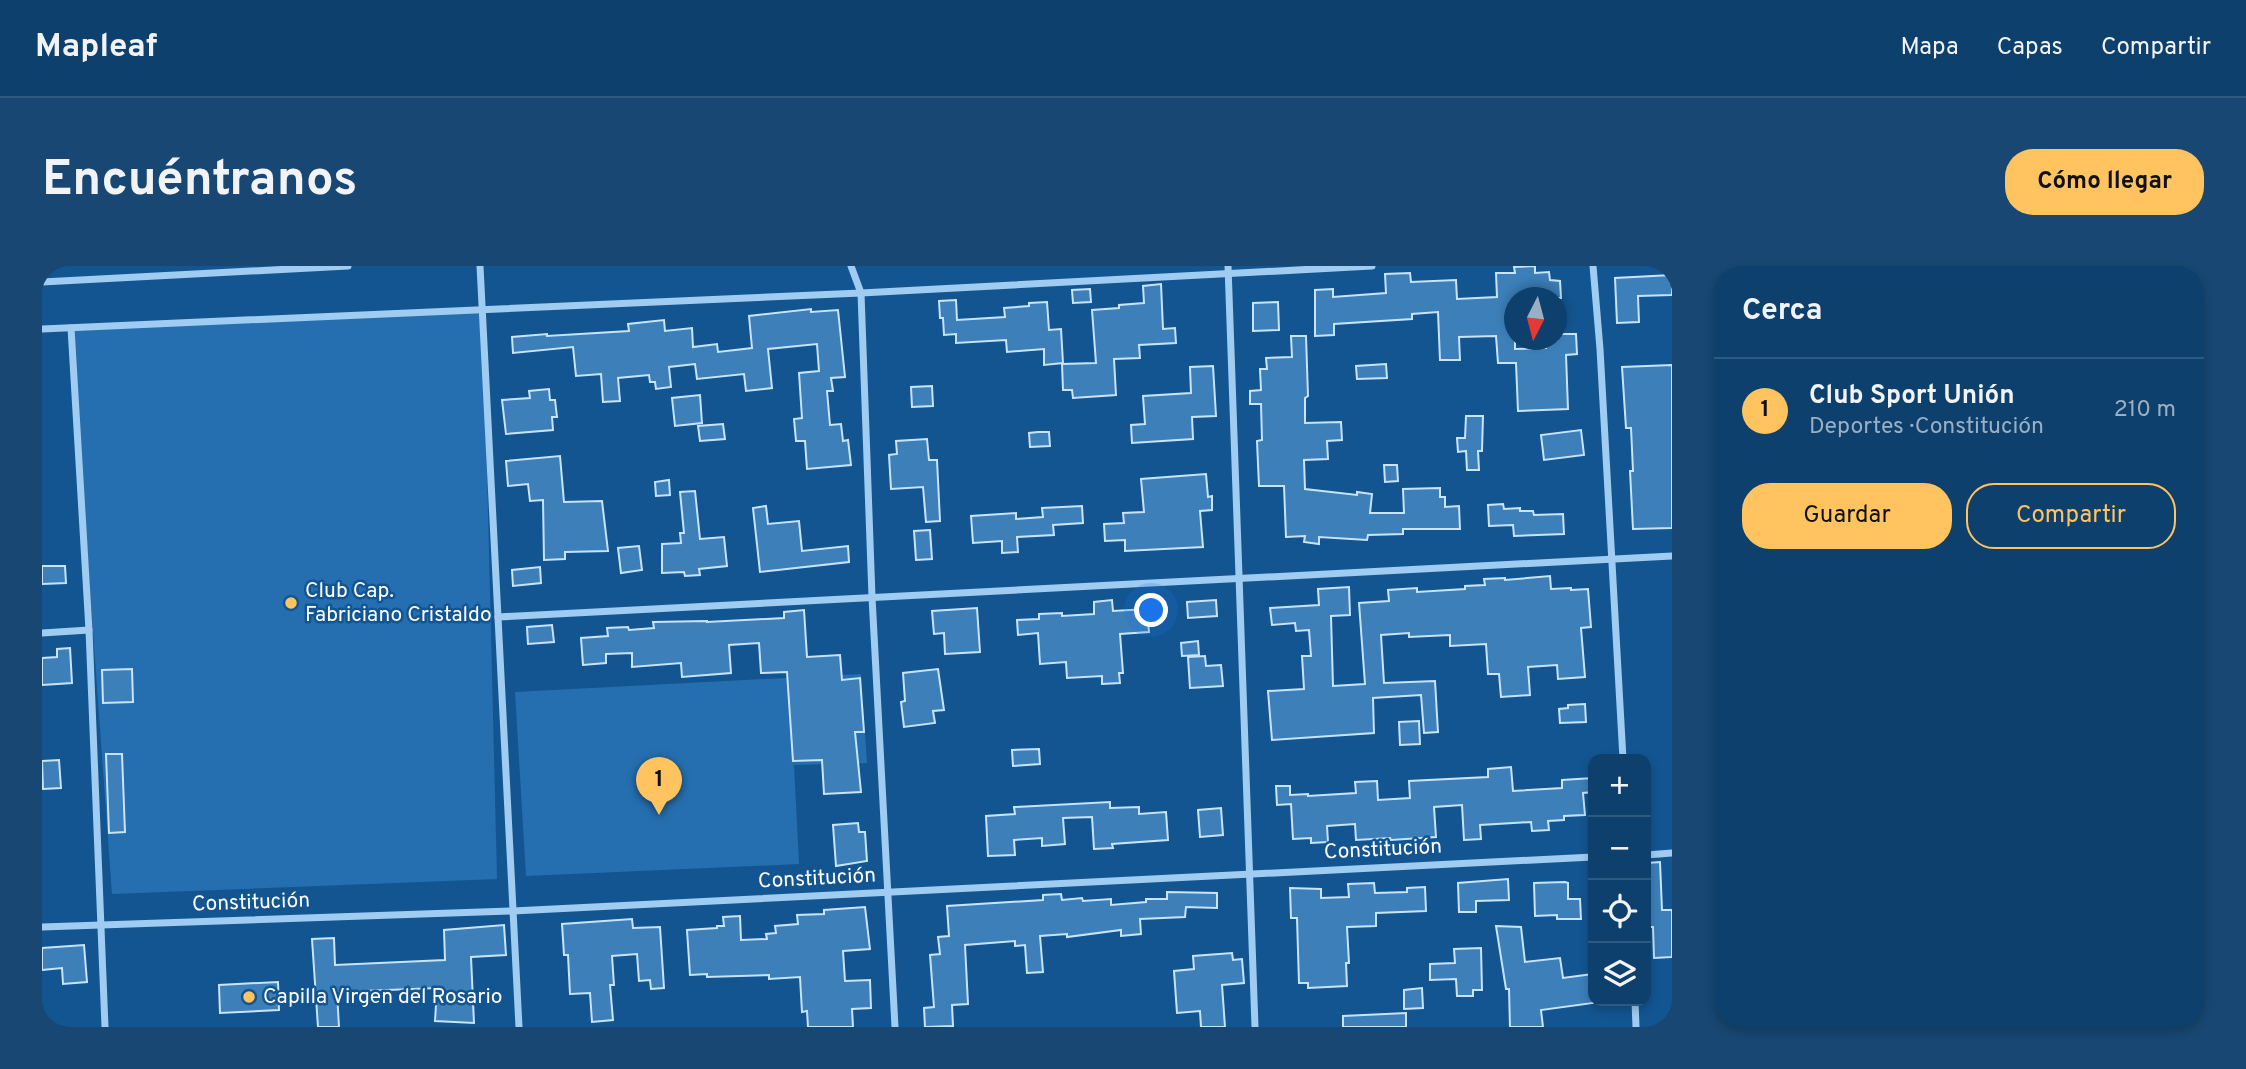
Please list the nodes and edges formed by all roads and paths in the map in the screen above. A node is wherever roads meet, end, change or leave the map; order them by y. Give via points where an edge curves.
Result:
1 (348, 266) edge
2 (480, 266) edge
3 (851, 266) edge
4 (1228, 266) edge
5 (1372, 266) edge
6 (1593, 266) edge
7 (1229, 275) junction
8 (42, 282) edge
9 (861, 293) junction
10 (483, 310) junction
11 (71, 328) junction
12 (42, 329) edge
13 (1672, 556) edge
14 (1612, 559) junction
15 (1239, 578) junction
16 (872, 597) junction
17 (498, 617) junction
18 (89, 630) junction
19 (42, 633) edge
20 (1623, 754) edge
21 (1672, 853) edge
22 (1651, 855) edge
23 (1588, 857) edge
24 (1248, 874) junction
25 (887, 892) junction
26 (513, 911) junction
27 (100, 925) junction
28 (42, 927) edge
29 (1635, 1006) edge
30 (105, 1027) edge
31 (519, 1027) edge
32 (895, 1027) edge
33 (1255, 1027) edge
34 (1636, 1027) edge

1 - 8 street
2 - 10 street
3 - 9 street
4 - 7 street
5 - 7 street
6 - 14 street
7 - 9 street
7 - 15 street
9 - 10 street
9 - 16 street
10 - 11 street
10 - 17 street
11 - 12 street
11 - 18 street
13 - 14 street
14 - 15 street
14 - 20 street
15 - 16 street
15 - 24 street
16 - 17 street
16 - 25 street
17 - 26 street
18 - 19 street
18 - 27 street
21 - 22 street
23 - 24 street, Constitución
24 - 25 street, Constitución
24 - 33 street
25 - 26 street, Constitución
25 - 32 street
26 - 27 street, Constitución
26 - 31 street
27 - 28 street, Constitución
27 - 30 street
29 - 34 street

